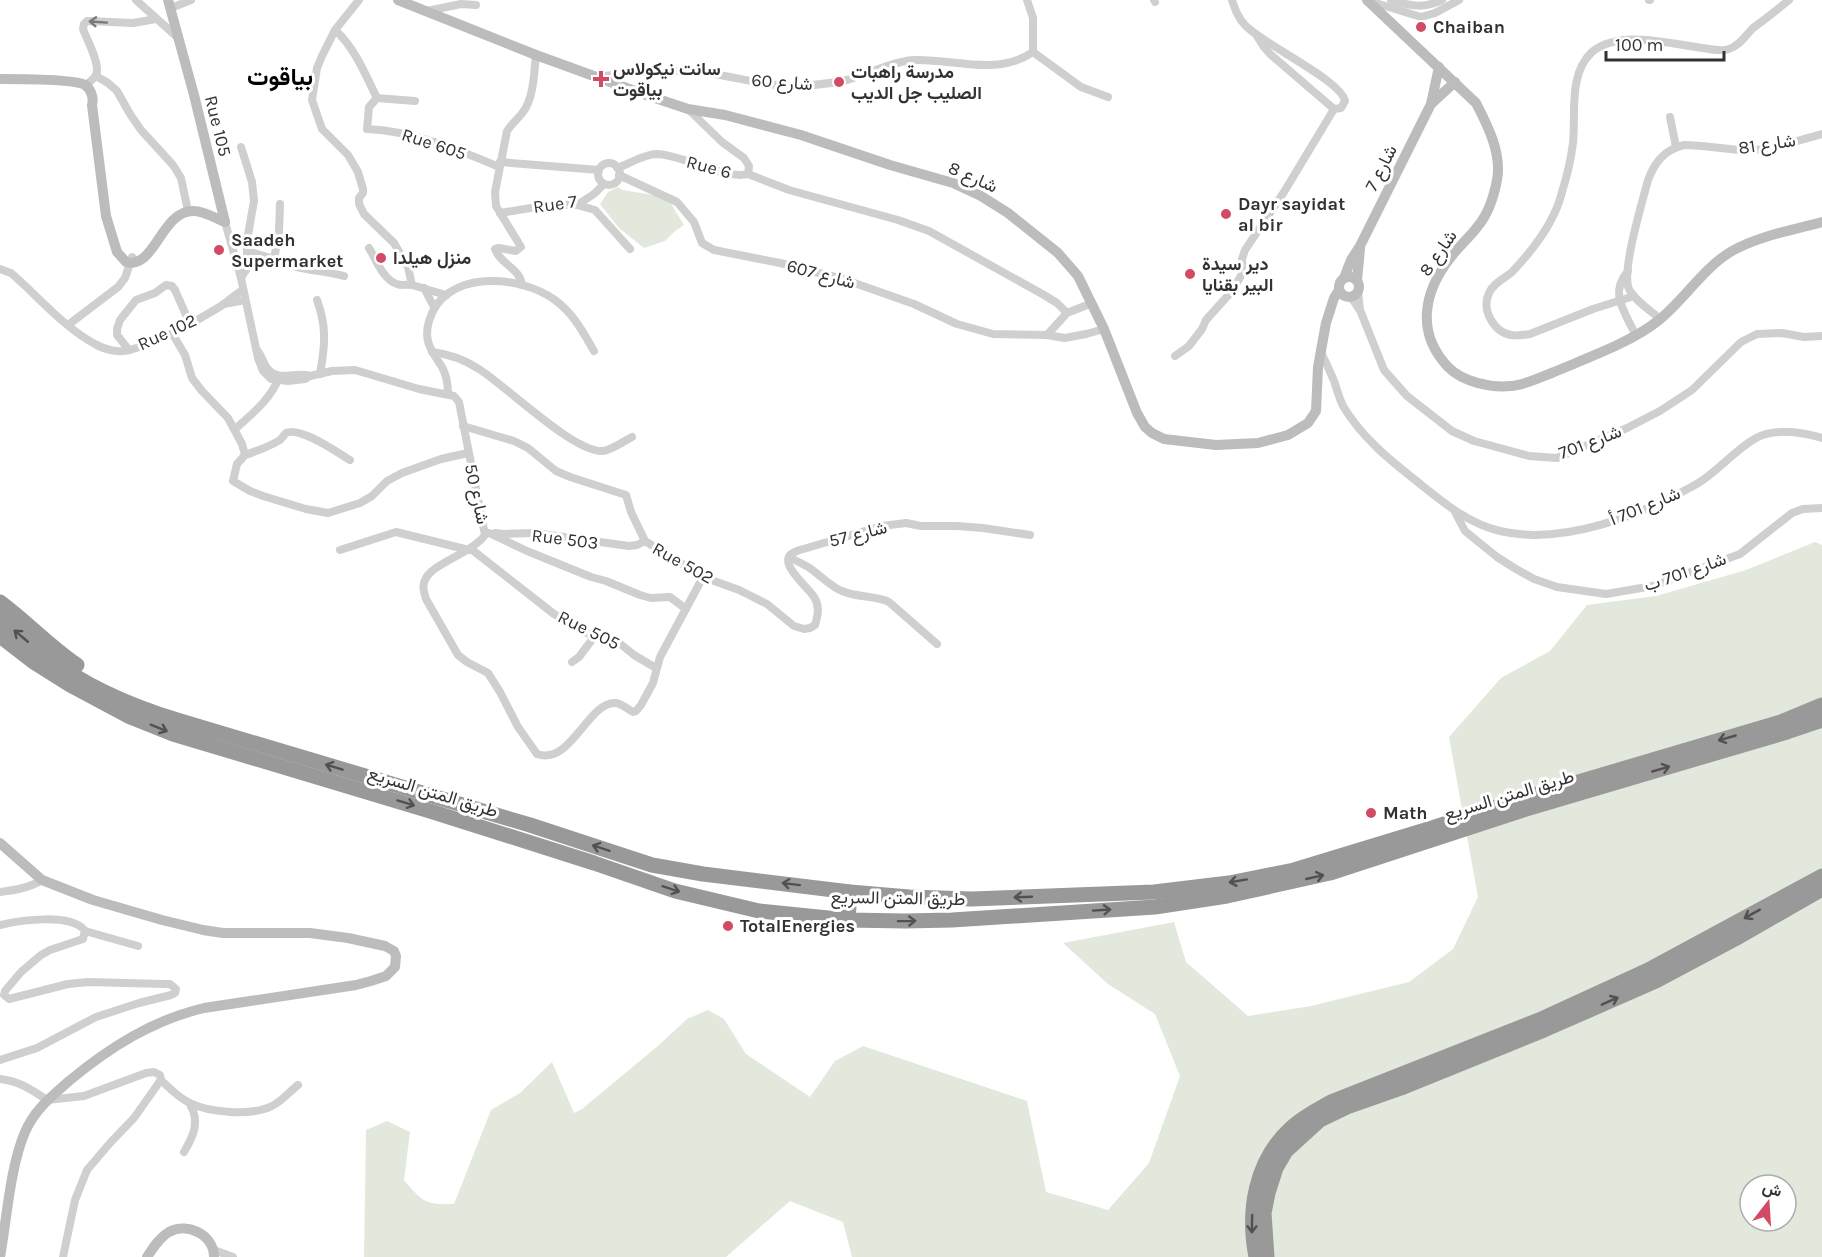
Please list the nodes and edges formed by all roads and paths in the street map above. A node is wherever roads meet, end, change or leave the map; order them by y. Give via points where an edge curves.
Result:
1 (136, 0) edge
2 (191, 0) edge
3 (359, 0) edge
4 (398, 0) edge
5 (1027, 0) edge
6 (1232, 0) edge
7 (1367, 0) edge
8 (1391, 0) edge
9 (1442, 0) edge
10 (1459, 0) edge
11 (1789, 0) edge
12 (169, 4) edge
13 (476, 5) dead end
14 (426, 11) junction
15 (156, 19) junction
16 (335, 30) junction
17 (1257, 35) junction
18 (178, 38) junction
19 (1033, 52) junction
20 (536, 55) junction
21 (1439, 67) junction
22 (96, 76) junction
23 (598, 77) junction
24 (0, 79) edge
25 (60, 82) junction
26 (1455, 82) junction
27 (86, 85) junction
28 (1108, 97) dead end
29 (377, 98) junction
30 (415, 101) dead end
31 (1431, 104) junction
32 (92, 105) junction
33 (688, 109) junction
34 (1334, 109) junction
35 (1670, 117) dead end
36 (1821, 134) edge
37 (241, 147) dead end
38 (1676, 147) junction
39 (500, 164) junction
40 (599, 170) junction
41 (618, 172) junction
42 (748, 174) junction
43 (604, 184) junction
44 (594, 194) junction
45 (280, 204) dead end
46 (577, 205) junction
47 (595, 210) junction
48 (188, 211) junction
49 (500, 213) junction
50 (225, 222) junction
51 (1822, 222) edge
52 (1360, 246) junction
53 (369, 248) dead end
54 (630, 249) dead end
55 (247, 251) junction
56 (274, 259) junction
57 (131, 260) junction
58 (0, 269) edge
59 (1628, 271) junction
60 (344, 276) dead end
61 (241, 278) junction
62 (1344, 278) junction
63 (1357, 280) junction
64 (412, 285) junction
65 (522, 285) junction
66 (424, 288) junction
67 (243, 290) junction
68 (1349, 294) junction
69 (446, 295) junction
70 (1634, 296) junction
71 (245, 300) junction
72 (317, 300) dead end
73 (1619, 300) junction
74 (1092, 303) junction
75 (224, 304) junction
76 (435, 307) junction
77 (1067, 313) junction
78 (1660, 320) junction
79 (190, 324) junction
80 (68, 325) junction
81 (1104, 329) junction
82 (172, 333) junction
83 (1047, 335) junction
84 (1636, 336) junction
85 (1822, 336) edge
86 (129, 350) junction
87 (1320, 350) junction
88 (594, 351) dead end
89 (432, 352) junction
90 (1175, 356) dead end
91 (320, 374) junction
92 (279, 378) junction
93 (448, 394) junction
94 (463, 426) junction
95 (234, 429) junction
96 (632, 436) dead end
97 (1822, 438) edge
98 (468, 453) junction
99 (245, 455) junction
100 (350, 460) dead end
101 (1822, 508) edge
102 (1455, 512) junction
103 (1484, 526) junction
104 (487, 534) junction
105 (1029, 535) dead end
106 (1476, 540) junction
107 (645, 542) junction
108 (470, 549) junction
109 (340, 550) dead end
110 (789, 557) junction
111 (703, 577) junction
112 (0, 602) edge
113 (686, 609) junction
114 (0, 619) edge
115 (0, 636) edge
116 (594, 637) junction
117 (937, 644) dead end
118 (572, 662) dead end
119 (656, 668) junction
120 (1822, 705) edge
121 (156, 714) junction
122 (1822, 720) edge
123 (0, 843) edge
124 (1822, 876) edge
125 (42, 880) junction
126 (1822, 889) edge
127 (0, 892) edge
128 (849, 892) junction
129 (848, 920) junction
130 (0, 925) edge
131 (85, 931) junction
132 (138, 946) dead end
133 (0, 1060) edge
134 (0, 1079) edge
135 (160, 1080) junction
136 (1400, 1082) junction
137 (298, 1085) dead end
138 (47, 1100) junction
139 (190, 1104) junction
140 (184, 1152) dead end
141 (214, 1253) edge
142 (0, 1257) edge
143 (63, 1257) edge
144 (147, 1257) edge
145 (233, 1257) edge
146 (1256, 1257) edge
147 (1267, 1257) edge

1 - 15 street
2 - 12 street
3 - 16 street
4 - 14 street, شارع 8
5 - 19 street via 1033,18
6 - 17 street via 1245,26
7 - 10 street via 1421,17
7 - 21 street, شارع 8
8 - 9 street via 1413,6 1429,6
11 - 73 street via 1730,49 1623,40 1594,50 1585,60 1577,79 1573,144 1559,204 1523,259 1491,289 1486,303 1496,327 1521,336
12 - 18 street
13 - 14 street
14 - 20 street, شارع 8
15 - 18 street
15 -> 22 street via 133,23 87,21 83,29 97,65
16 - 29 street via 353,50
16 - 64 street via 317,68 312,100 322,129 348,155 358,172 363,189 359,204 364,214 394,243 408,267
17 - 34 street via 1270,54
17 - 34 street via 1341,93 1345,104
18 - 50 street, Rue 105
19 - 23 street, شارع 60 via 1024,58 986,66 904,61 820,84 782,85 669,70
19 - 28 street via 1081,87
20 - 23 street, شارع 8
20 - 39 street via 531,95 523,113 507,131
21 - 26 street, شارع 8
21 - 31 street
22 - 27 street
22 - 48 street via 117,91 141,130 173,165 181,178
23 - 33 street, شارع 8
24 - 25 street
25 - 27 street
25 - 32 street via 81,90
26 - 31 street
26 - 84 street, شارع 8 via 1476,103 1487,123 1497,159 1497,179 1479,226 1450,257 1436,279 1427,305 1428,336 1438,353 1462,377 1478,383 1513,386
27 - 32 street
29 - 30 street
29 - 39 street, Rue 605 via 369,107 367,129 395,131
31 - 52 street, شارع 7
32 - 57 street via 106,216 115,244
33 - 42 street, Rue 6 via 744,158
33 - 74 street, شارع 8 via 801,135 974,191 1058,253 1078,276
34 - 90 street via 1245,250 1239,281 1193,341
35 - 38 street
36 - 38 street, شارع 81 via 1758,149
37 - 55 street via 254,192
38 - 59 street via 1662,154 1653,166
39 - 40 street, Rue 605
39 - 49 street via 495,192
40 - 41 street via 608,163
40 - 43 street
41 - 42 street, Rue 6 via 655,154 735,175
41 - 43 street via 616,182
41 - 83 street, شارع 607 via 677,202 694,222 702,243 714,250 843,279 971,329 993,334
42 - 77 street via 929,231 1044,295
43 - 44 street, Rue 7
44 - 46 street, Rue 7
44 - 47 street
45 - 56 street
46 - 47 street
46 - 49 street, Rue 7
47 - 54 street
48 - 50 street
48 - 57 street via 172,220 148,252
49 - 65 street via 521,247 516,251 495,249 519,275
50 - 61 street
51 - 78 street, شارع 8 via 1731,251
52 - 62 street, شارع 7
52 - 63 street, شارع 7
53 - 64 street via 387,278
55 - 56 street
55 - 61 street via 246,270
56 - 60 street
57 - 80 street via 118,287
58 - 80 street, Rue 102 via 11,273
59 - 70 street via 1628,286
59 - 73 street via 1620,284
61 - 67 street
62 - 63 street
62 - 68 street, شارع 7 via 1341,281
63 - 68 street, شارع 7 via 1360,288
64 - 66 street
65 - 69 street via 479,281
65 - 88 street via 543,292 562,305
66 - 69 street
66 - 76 street
67 - 71 street
67 - 75 street, Rue 102
68 - 85 street, شارع 701 via 1360,310 1384,370 1407,396 1452,431 1529,456 1557,458 1660,411 1692,390 1741,342 1757,334
68 - 87 street, شارع 8 via 1332,306
69 - 76 street
70 - 73 street
70 - 78 street
71 - 75 street, Rue 102
71 - 92 street via 257,350 267,368
72 - 91 street via 326,335
73 - 84 street
74 - 77 street
74 - 81 street, شارع 8
75 - 79 street, Rue 102
76 - 89 street via 427,332
77 - 83 street
78 - 84 street, شارع 8
79 - 82 street, Rue 102
79 - 86 street via 175,290 166,285 136,300 120,320 117,334
80 - 86 street, Rue 102 via 106,349
81 - 83 street, شارع 607 via 1075,337
81 - 87 street, شارع 8 via 1145,427 1164,439 1179,442 1258,443 1302,428 1316,411
82 - 86 street, Rue 102
82 - 95 street via 192,378
87 - 102 street via 1342,404 1358,428
89 - 93 street, شارع 50 via 446,376
89 - 96 street via 473,365 566,437 592,448 603,451
91 - 92 street
91 - 93 street via 355,370
92 - 95 street via 261,404
93 - 94 street, شارع 50 via 459,402
94 - 98 street, شارع 50
94 - 107 street, Rue 502 via 514,441 556,471 626,495
95 - 99 street
97 - 103 street, شارع 701 أ via 1806,433 1769,433 1696,485 1585,530 1530,536
98 - 99 street via 402,473 360,503 328,513 264,496 236,484 234,473
98 - 104 street, شارع 50
99 - 100 street via 292,432 316,440
101 - 106 street, شارع 701 ب via 1792,513 1740,554 1653,586 1606,594 1557,587 1534,579
102 - 103 street, شارع 701 أ
102 - 106 street, شارع 701 ب
103 - 106 street
104 - 107 street, Rue 503 via 535,533 629,546
104 - 108 street, شارع 50
104 - 113 street via 640,596 670,597
105 - 110 street, شارع 57 via 906,523 836,538
107 - 111 street, Rue 502
108 - 109 street via 396,532
108 - 116 street, Rue 505 via 554,614
108 - 119 street, شارع 50 via 431,572 424,583 426,599 458,654 488,673 537,754 554,754 608,705 618,704 636,711
110 - 111 street, Rue 502 via 790,567 817,604 815,624 810,628 794,626 755,597
110 - 117 street via 837,589 890,602
111 - 113 street
112 - 121 highway via 63,656
113 - 119 street
121 -> 114 highway, طريق المتن السريع via 83,681
115 -> 129 highway, طريق المتن السريع via 70,685 128,716 173,734 430,810 675,891 759,910
116 - 118 street
116 - 119 street, Rue 505 via 618,642
120 -> 128 highway, طريق المتن السريع via 1781,722 1356,852 1261,877 1154,892 972,899
128 -> 121 highway, طريق المتن السريع via 652,865
129 -> 122 highway, طريق المتن السريع via 952,920 1155,907 1278,886
123 - 125 street
124 -> 136 highway via 1648,970
125 - 127 street
125 - 138 street via 93,900 203,930 310,933 385,946 394,951 397,962 386,976 356,985 184,1013 112,1047
136 -> 126 highway via 1544,1030 1656,981
128 - 129 highway
130 - 131 street via 62,920
131 - 132 street
131 - 133 street via 82,939 50,950 32,962 5,991 6,997 13,999 87,982 170,984 175,993 96,1017 37,1048
134 - 138 street via 17,1082
135 - 138 street via 157,1074 146,1073 84,1096
135 - 139 street
135 - 143 street via 134,1118 87,1170 75,1200
136 -> 146 highway via 1331,1102 1307,1115 1278,1142 1259,1175 1255,1194 1252,1236
136 - 147 highway via 1320,1120 1286,1151 1276,1168 1264,1213
137 - 139 street via 271,1106 251,1111 210,1110
138 - 142 street via 35,1113 16,1158
139 - 140 street via 196,1120
141 - 144 street via 211,1241 184,1228 167,1233
141 - 145 street

